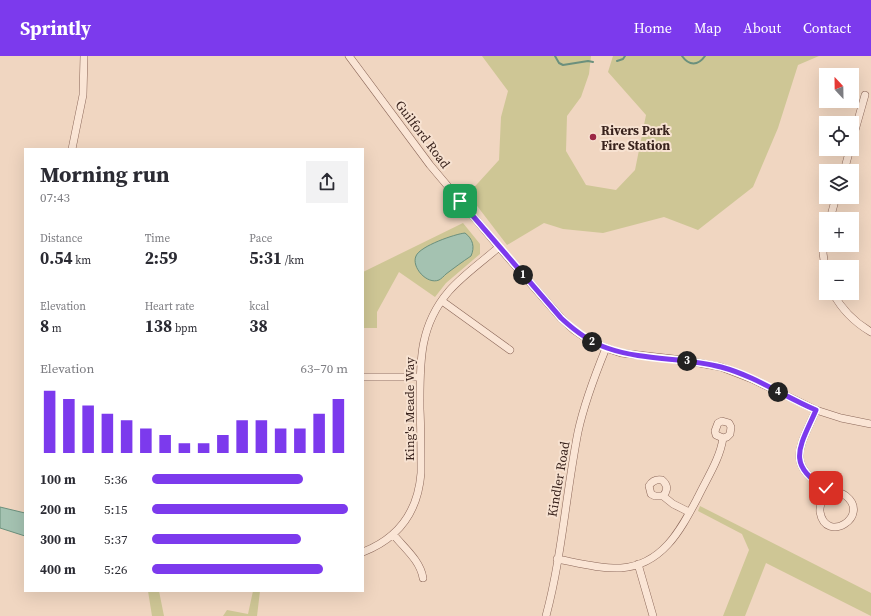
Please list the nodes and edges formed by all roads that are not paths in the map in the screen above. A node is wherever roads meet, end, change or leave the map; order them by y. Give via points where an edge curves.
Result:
1 (84, 56) edge
2 (349, 56) edge
3 (865, 95) dead end
4 (859, 116) edge
5 (72, 148) edge
6 (499, 248) junction
7 (837, 300) edge
8 (442, 301) junction
9 (871, 332) edge
10 (606, 348) junction
11 (510, 350) dead end
12 (364, 377) edge
13 (420, 377) junction
14 (816, 410) junction
15 (871, 424) edge
16 (723, 438) dead end
17 (826, 488) junction
18 (663, 496) dead end
19 (689, 512) junction
20 (393, 534) junction
21 (364, 552) edge
22 (557, 559) junction
23 (638, 564) junction
24 (423, 578) dead end
25 (546, 616) edge
26 (653, 616) edge

1 - 5 street via 83,95
2 - 6 street, Guilford Road via 430,165
3 - 4 street
6 - 8 street, King's Meade Way via 457,283
6 - 10 street, Guilford Road via 561,318 574,330
7 - 9 street via 852,319
8 - 11 street
8 - 13 street, King's Meade Way via 423,342
10 - 14 street, Guilford Road via 622,353 721,367
10 - 22 street, Kindler Road via 578,431
12 - 13 street
13 - 20 street, King's Meade Way via 419,489 410,513
14 - 15 street, Guilford Road
14 - 17 street via 800,447 799,459 808,477
16 - 19 street via 720,454
17 - 17 street via 820,506 822,518 830,526 846,525 854,516 852,502 846,495
18 - 19 street
19 - 23 street via 680,531 666,548
20 - 21 street, King's Meade Way
20 - 24 street via 418,564
22 - 23 street via 613,568
22 - 25 street, Kindler Road
23 - 26 street

